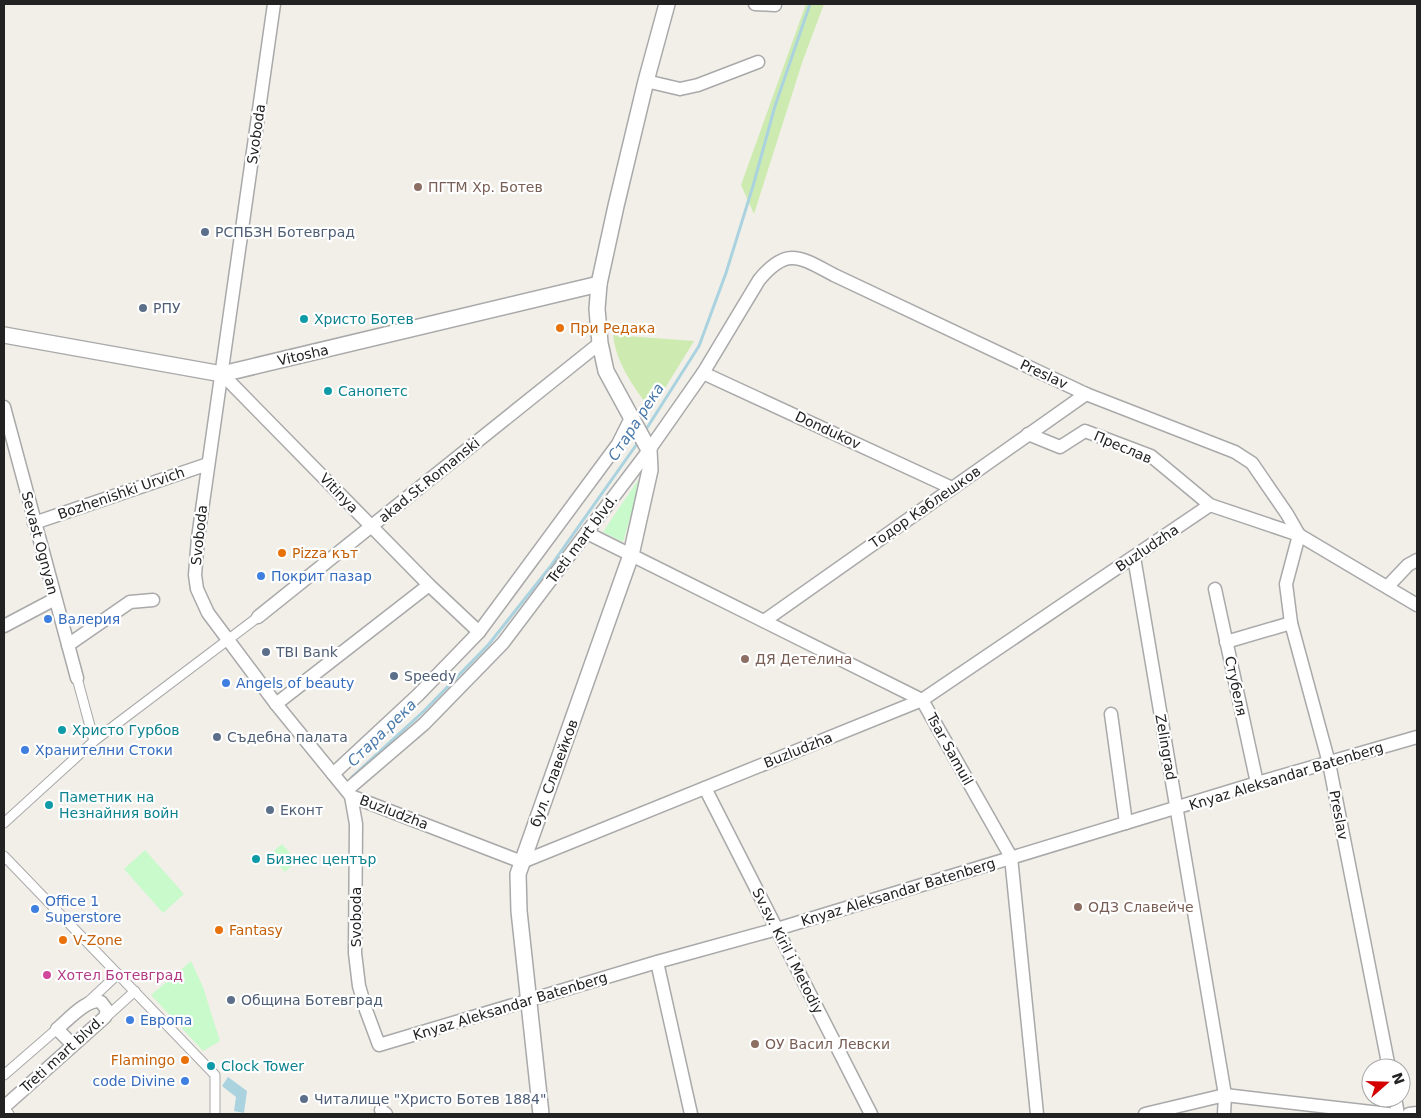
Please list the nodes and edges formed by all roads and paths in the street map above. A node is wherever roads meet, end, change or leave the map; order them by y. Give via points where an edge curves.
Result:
1 (274, 4) edge
2 (667, 4) edge
3 (755, 4) edge
4 (775, 5) dead end
5 (758, 62) dead end
6 (646, 81) junction
7 (782, 259) joint
8 (599, 284) junction
9 (4, 334) edge
10 (600, 343) junction
11 (703, 372) junction
12 (222, 374) junction
13 (1086, 394) junction
14 (4, 407) edge
15 (641, 434) junction
16 (1028, 434) junction
17 (208, 464) junction
18 (952, 488) junction
19 (1210, 505) junction
20 (34, 523) junction
21 (371, 526) junction
22 (587, 533) junction
23 (1299, 534) junction
24 (631, 555) junction
25 (1134, 557) junction
26 (1417, 560) edge
27 (429, 585) junction
28 (1388, 586) junction
29 (1215, 589) dead end
30 (55, 599) junction
31 (153, 600) dead end
32 (1417, 605) edge
33 (258, 617) joint
34 (764, 621) junction
35 (1291, 623) junction
36 (4, 626) edge
37 (479, 632) junction
38 (228, 640) junction
39 (1226, 642) junction
40 (68, 645) junction
41 (77, 678) joint
42 (922, 700) junction
43 (276, 704) junction
44 (1111, 714) dead end
45 (1417, 737) edge
46 (94, 741) junction
47 (1329, 763) junction
48 (333, 774) junction
49 (1257, 783) junction
50 (705, 788) junction
51 (349, 793) junction
52 (1176, 809) junction
53 (4, 823) edge
54 (1126, 823) junction
55 (4, 856) edge
56 (1011, 857) junction
57 (522, 862) junction
58 (777, 929) junction
59 (657, 962) junction
60 (118, 974) junction
61 (135, 991) junction
62 (528, 999) junction
63 (87, 1003) junction
64 (102, 1021) junction
65 (57, 1029) junction
66 (73, 1045) junction
67 (379, 1045) joint
68 (1387, 1058) edge
69 (4, 1075) edge
70 (1225, 1095) junction
71 (4, 1108) edge
72 (1417, 1113) edge
73 (9, 1114) edge
74 (215, 1114) edge
75 (541, 1114) edge
76 (691, 1114) edge
77 (871, 1114) edge
78 (1037, 1114) edge
79 (1145, 1114) edge
80 (1224, 1114) edge
81 (1389, 1114) edge
82 (1409, 1114) edge

1 - 12 street, Svoboda
2 - 6 street
3 - 4 street
5 - 6 street via 698,86 680,89
6 - 8 street
7 - 11 street, Treti mart blvd. via 770,266 759,280
7 - 13 street, Preslav via 793,257 807,261
8 - 10 street
8 - 12 street, Vitosha
9 - 12 street, Vitosha
10 - 15 street via 606,371
10 - 21 street, akad.St.Romanski
11 - 15 street, Treti mart blvd.
11 - 18 street, Dondukov
12 - 17 street, Svoboda
12 - 21 street, Vitinya
13 - 16 street, Тодор Каблешков
13 - 23 street, Preslav via 1235,452 1252,463
14 - 20 street, Sevast Ognyan
15 - 22 street, Treti mart blvd.
15 - 24 street, бул. Славейков via 650,470
15 - 37 street, Treti mart blvd. via 618,444
16 - 18 street, Тодор Каблешков
16 - 19 street, Преслав via 1060,447 1085,431 1151,456
17 - 20 street, Bozhenishki Urvich
17 - 38 street, Svoboda via 195,575 201,601
18 - 34 street, Тодор Каблешков
19 - 23 street
19 - 25 street, Buzludzha
20 - 30 street, Sevast Ognyan
21 - 27 street, Vitinya
21 - 33 street, akad.St.Romanski
22 - 24 street, Tsar Samuil
22 - 51 street, Treti mart blvd. via 495,652
23 - 28 street
23 - 35 street, Preslav via 1286,584
24 - 34 street, Tsar Samuil
24 - 57 street, бул. Славейков
25 - 42 street, Buzludzha
25 - 52 street, Zelingrad
26 - 28 street
27 - 37 street, Vitinya
27 - 43 street
28 - 32 street
29 - 39 street, Стубеля
30 - 36 street
30 - 40 street, Sevast Ognyan
31 - 40 street via 130,602
33 - 38 street
34 - 42 street, Tsar Samuil
35 - 39 street
35 - 47 street, Preslav
37 - 48 street, Treti mart blvd. via 418,695
38 - 43 street, Svoboda
38 - 46 street
39 - 49 street, Стубеля
40 - 41 street, Sevast Ognyan
41 - 46 street
42 - 50 street, Buzludzha
42 - 56 street, Tsar Samuil
43 - 48 street, Svoboda
44 - 54 street
45 - 47 street, Knyaz Aleksandar Batenberg
46 - 53 street
47 - 49 street, Knyaz Aleksandar Batenberg
47 - 68 street, Preslav
48 - 51 street, Svoboda
49 - 52 street, Knyaz Aleksandar Batenberg
50 - 57 street, Buzludzha
50 - 58 street, Sv.sv. Kiril i Metodiy
51 - 57 street, Buzludzha
51 - 67 street, Svoboda via 356,824 355,953 359,986
52 - 54 street, Knyaz Aleksandar Batenberg
52 - 70 street, Zelingrad
54 - 56 street, Knyaz Aleksandar Batenberg
55 - 60 street
56 - 58 street, Knyaz Aleksandar Batenberg
56 - 78 street, Tsar Samuil
57 - 62 street, бул. Славейков via 517,889
58 - 59 street, Knyaz Aleksandar Batenberg
58 - 77 street, Sv.sv. Kiril i Metodiy
59 - 62 street, Knyaz Aleksandar Batenberg
59 - 76 street
60 - 61 street
60 - 63 street
61 - 64 street
61 - 74 street via 215,1075
62 - 67 street, Knyaz Aleksandar Batenberg
62 - 75 street, бул. Славейков
63 - 64 street, Treti mart blvd. via 98,1000 106,1006
63 - 65 street, Treti mart blvd.
64 - 66 street, Treti mart blvd.
65 - 66 street
65 - 69 street, Treti mart blvd.
66 - 71 street, Treti mart blvd.
70 - 79 street
70 - 80 street, Zelingrad
70 - 81 street
71 - 73 street
72 - 82 street

